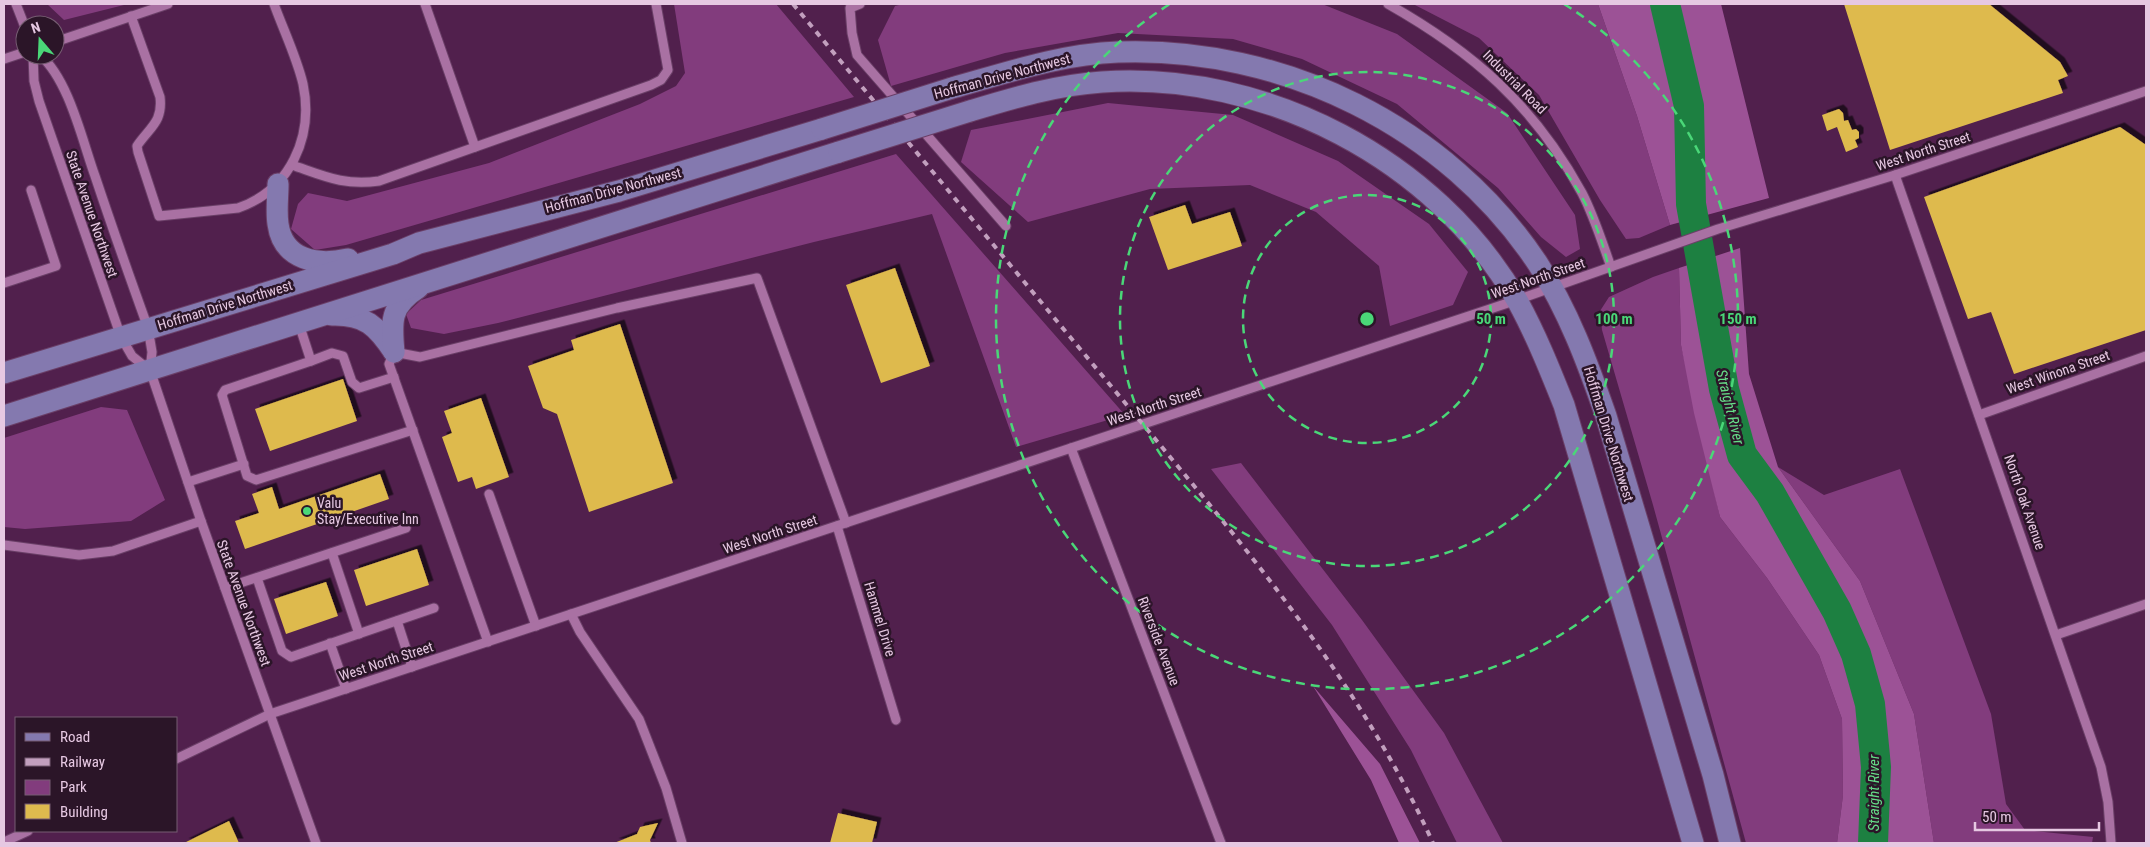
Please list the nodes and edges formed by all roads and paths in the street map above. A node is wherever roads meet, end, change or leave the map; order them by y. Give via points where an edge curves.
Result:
1 (168, 4) edge
2 (274, 4) edge
3 (425, 4) edge
4 (656, 4) edge
5 (860, 4) edge
6 (1388, 4) edge
7 (131, 16) junction
8 (65, 39) edge
9 (33, 65) edge
10 (49, 65) edge
11 (2146, 91) edge
12 (475, 147) junction
13 (292, 165) junction
14 (1895, 175) junction
15 (278, 184) junction
16 (31, 190) dead end
17 (1006, 226) dead end
18 (419, 242) junction
19 (1611, 267) junction
20 (429, 280) junction
21 (4, 283) edge
22 (1552, 288) junction
23 (1517, 300) junction
24 (322, 316) junction
25 (299, 323) junction
26 (148, 328) junction
27 (120, 337) junction
28 (394, 352) junction
29 (2146, 356) edge
30 (311, 360) junction
31 (150, 370) junction
32 (4, 373) edge
33 (394, 377) junction
34 (1979, 415) junction
35 (4, 416) edge
36 (413, 430) junction
37 (1071, 448) junction
38 (244, 464) junction
39 (188, 482) junction
40 (489, 494) dead end
41 (201, 521) junction
42 (842, 524) junction
43 (406, 528) dead end
44 (4, 546) edge
45 (332, 552) junction
46 (257, 578) junction
47 (225, 588) junction
48 (2146, 604) edge
49 (434, 608) dead end
50 (571, 614) junction
51 (397, 621) junction
52 (536, 626) junction
53 (359, 634) junction
54 (2056, 635) junction
55 (488, 642) junction
56 (330, 644) junction
57 (412, 667) junction
58 (346, 689) junction
59 (270, 714) junction
60 (896, 720) dead end
61 (178, 758) edge
62 (26, 832) edge
63 (4, 842) edge
64 (316, 843) edge
65 (682, 843) edge
66 (1221, 843) edge
67 (1693, 843) edge
68 (1730, 843) edge
69 (2111, 843) edge

1 - 7 street
2 - 13 street via 303,83 305,100 300,147
3 - 12 street
4 - 12 street via 668,70 661,80
5 - 17 street via 850,8 857,55
6 - 19 street, Industrial Road via 1456,47 1487,71 1528,113 1582,193
7 - 8 street
7 - 15 street via 161,102 158,118 137,146 159,216 238,208 261,198
9 - 27 street, State Avenue Northwest via 38,101
10 - 26 street, State Avenue Northwest via 65,91
11 - 14 street, West North Street
12 - 13 street via 379,181 360,184 343,182
13 - 15 street
14 - 19 street, West North Street via 1718,229
14 - 34 street, North Oak Avenue
15 - 18 main road via 281,237 299,257 315,261 342,260
16 - 21 street via 56,266
18 - 22 main road, Hoffman Drive Northwest, bridge via 619,191 952,88 1041,64 1118,52 1193,55 1277,72 1324,88 1371,112 1429,149 1478,191 1501,216
18 - 26 main road, Hoffman Drive Northwest via 393,254
19 - 22 street, West North Street
20 - 23 main road, Hoffman Drive Northwest, bridge via 1042,90 1142,81 1188,84 1227,92 1303,116 1339,133 1405,176 1439,204 1470,235
20 - 24 main road, Hoffman Drive Northwest
20 - 28 main road via 397,306 392,318
22 - 23 street, West North Street
22 - 68 main road, Hoffman Drive Northwest via 1590,368 1606,416 1713,775
23 - 37 street, West North Street
23 - 67 main road, Hoffman Drive Northwest via 1564,405
24 - 25 main road, Hoffman Drive Northwest
24 - 28 main road via 350,314 384,336
25 - 30 street
25 - 31 main road, Hoffman Drive Northwest
26 - 27 main road, Hoffman Drive Northwest
26 - 31 street, State Avenue Northwest via 152,352
27 - 31 street, State Avenue Northwest via 132,356
27 - 32 main road, Hoffman Drive Northwest
28 - 33 street via 389,364
28 - 42 street, Hammel Drive via 420,356 757,278
29 - 34 street, West Winona Street
30 - 33 street via 332,353 343,356 352,382 360,388
30 - 38 street via 225,390 222,395
31 - 35 main road, Hoffman Drive Northwest
31 - 39 street, State Avenue Northwest
33 - 36 street
34 - 54 street, North Oak Avenue
36 - 38 street via 256,480 248,476
36 - 55 street
37 - 42 street, West North Street
37 - 66 street, Riverside Avenue
38 - 39 street
39 - 41 street, State Avenue Northwest
40 - 52 street
41 - 44 street via 113,551 79,555
41 - 47 street, State Avenue Northwest
42 - 50 street, West North Street
42 - 60 street, Hammel Drive
43 - 45 street
45 - 46 street
45 - 53 street
46 - 47 street
46 - 56 street via 282,651 291,657
47 - 59 street, State Avenue Northwest
48 - 54 street
49 - 51 street
50 - 52 street, West North Street
50 - 65 street via 638,719 666,788
51 - 53 street
51 - 57 street
52 - 55 street, West North Street
53 - 56 street
54 - 69 street, North Oak Avenue via 2101,767
55 - 57 street, West North Street
56 - 58 street
57 - 58 street, West North Street
58 - 59 street, West North Street
59 - 61 street, West North Street
59 - 64 street, State Avenue Northwest
62 - 63 street

